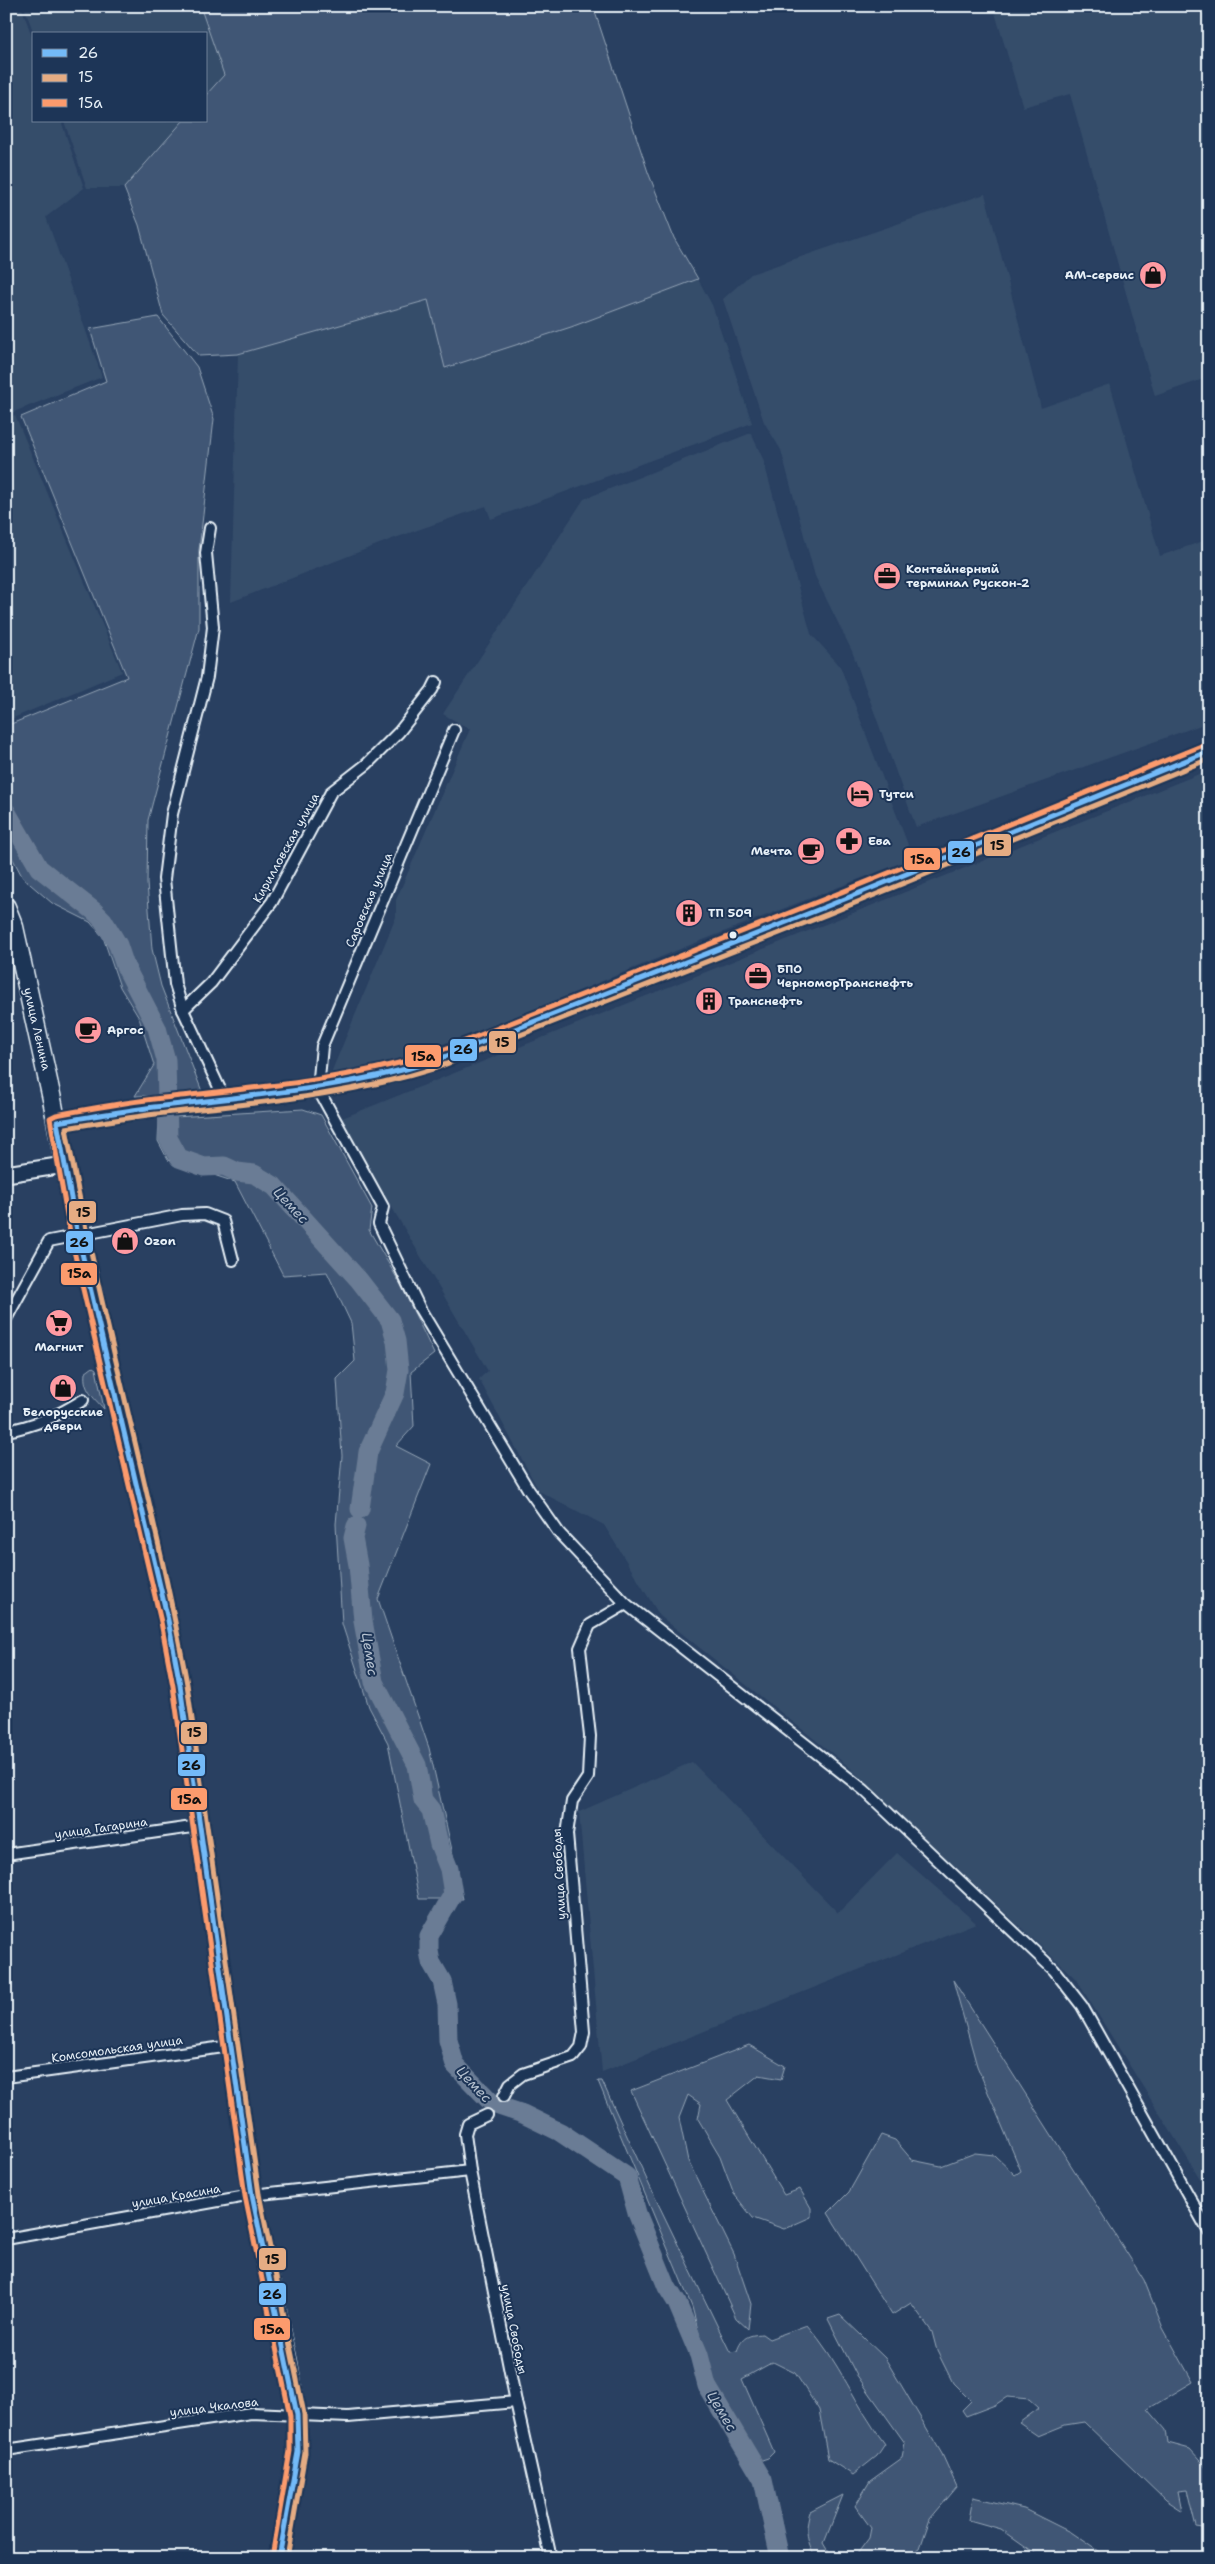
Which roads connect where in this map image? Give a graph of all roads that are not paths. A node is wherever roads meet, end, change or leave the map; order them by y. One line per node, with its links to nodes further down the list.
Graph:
1 (210, 528): 6 (street)
2 (436, 682): 6 (street, Кирилловская улица)
3 (454, 730): 7 (street, Саровская улица)
4 (1209, 751): 7 (main road)
5 (6, 908): 9 (highway, улица Ленина)
6 (182, 1010): 8 (street)
7 (318, 1086): 8 (main road); 17 (street)
8 (225, 1100): 9 (main road)
9 (57, 1122): 10 (highway, улица Ленина)
10 (64, 1165): 11 (main road); 12 (highway)
11 (6, 1174)
12 (78, 1236): 13 (street); 14 (street); 18 (highway)
13 (233, 1260)
14 (6, 1319)
15 (83, 1400): 16 (street)
16 (6, 1431)
17 (626, 1604): 22 (street, улица Свободы); 26 (street)
18 (199, 1826): 19 (street, улица Гагарина); 20 (highway)
19 (6, 1854)
20 (231, 2046): 21 (street, Комсомольская улица); 25 (highway)
21 (6, 2077)
22 (504, 2096)
23 (487, 2116): 24 (street, улица Свободы)
24 (470, 2171): 25 (street, улица Красина); 28 (street, улица Свободы)
25 (252, 2195): 27 (street, улица Красина); 29 (highway)
26 (1209, 2232)
27 (6, 2239)
28 (516, 2402): 29 (street, улица Чкалова); 32 (street, улица Свободы)
29 (297, 2415): 30 (street, улица Чкалова); 31 (highway)
30 (6, 2450)
31 (279, 2558)
32 (551, 2558)

